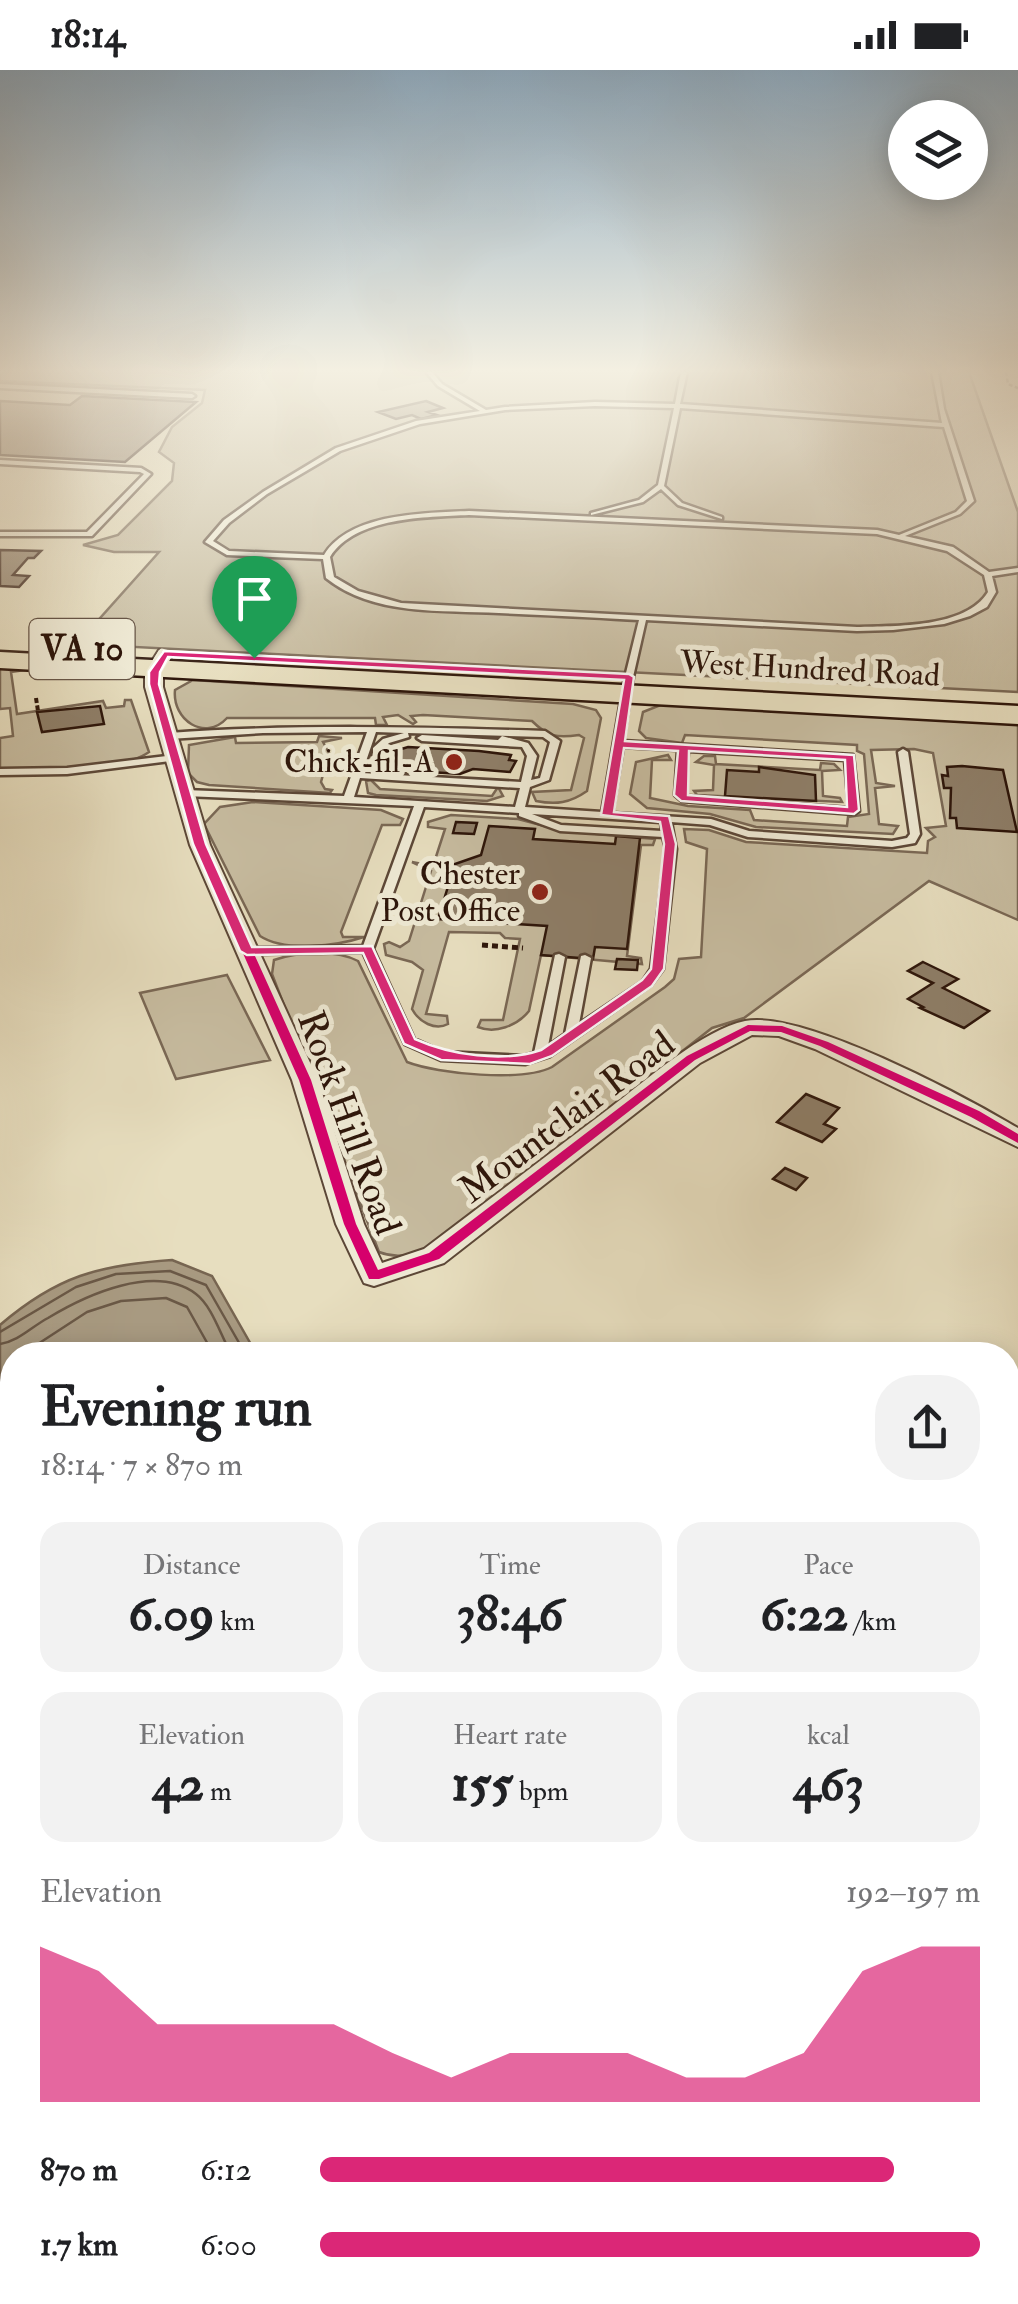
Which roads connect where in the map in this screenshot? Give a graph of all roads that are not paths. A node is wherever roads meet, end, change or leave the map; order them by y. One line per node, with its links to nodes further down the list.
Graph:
1 (146, 476): 8 (lane)
2 (289, 476): 10 (lane)
3 (663, 476): 5 (lane)
4 (963, 476): 9 (lane)
5 (661, 486): 6 (lane); 7 (lane)
6 (563, 518): 7 (lane); 10 (lane)
7 (760, 526): 9 (lane)
8 (0, 534)
9 (902, 536): 12 (lane)
10 (326, 557): 13 (lane)
11 (1018, 570): 12 (lane)
12 (988, 574): 13 (lane)
13 (643, 618): 17 (lane)
14 (0, 645): 16 (main road, West Hundred Road / VA 10)
15 (0, 660): 16 (main road, West Hundred Road / VA 10)
16 (160, 661): 17 (main road, West Hundred Road / VA 10); 22 (street, Rock Hill Road)
17 (628, 686): 18 (main road, West Hundred Road / VA 10); 19 (main road, West Hundred Road / VA 10); 21 (lane)
18 (1018, 698)
19 (1018, 715)
20 (373, 729): 22 (lane); 26 (lane); 27 (lane)
21 (619, 744): 23 (lane); 32 (lane)
22 (172, 747): 25 (lane); 28 (street, Rock Hill Road)
23 (683, 748): 23 (lane)
24 (904, 752): 33 (lane)
25 (0, 772)
26 (355, 775): 27 (lane); 29 (lane)
27 (524, 785): 27 (lane); 31 (lane)
28 (184, 793): 29 (lane); 36 (street, Rock Hill Road)
29 (348, 799): 30 (lane)
30 (420, 804): 31 (lane); 35 (lane)
31 (514, 809): 32 (lane); 34 (lane)
32 (607, 815): 33 (lane)
33 (665, 819): 34 (lane)
34 (668, 834): 39 (lane)
35 (368, 949): 36 (lane); 40 (lane)
36 (247, 951): 42 (street, Rock Hill Road)
37 (560, 956): 40 (lane)
38 (585, 958): 39 (lane)
39 (570, 1036): 40 (lane)
40 (540, 1055)
41 (1018, 1139): 42 (street, Mountclair Road)
42 (374, 1276)

